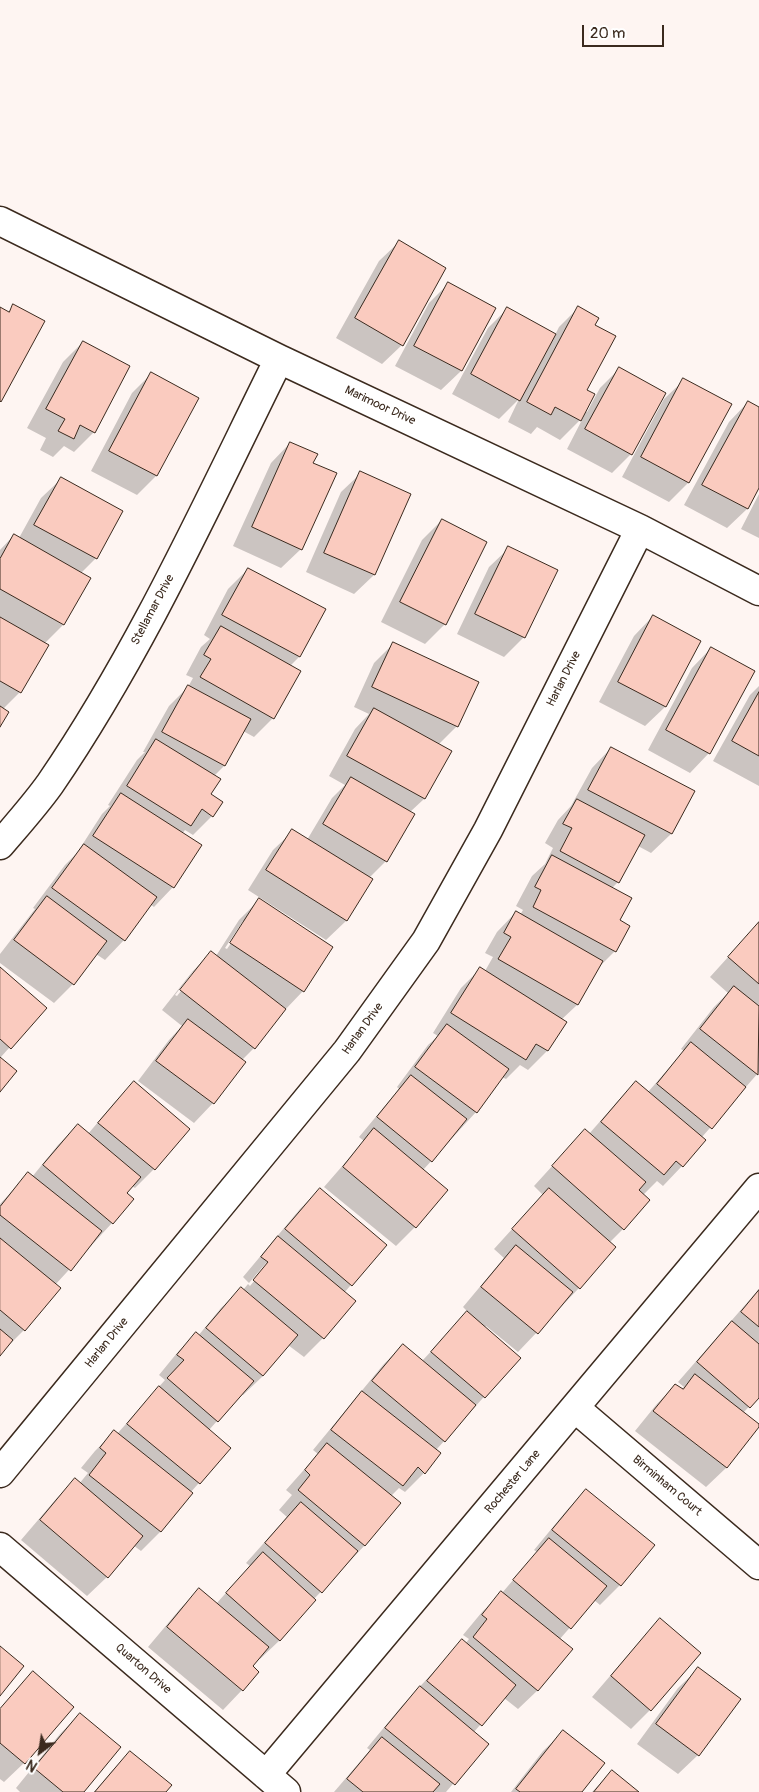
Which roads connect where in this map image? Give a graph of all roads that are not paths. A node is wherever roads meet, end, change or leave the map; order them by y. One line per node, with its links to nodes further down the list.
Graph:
1 (0, 221): 2 (street, Marimoor Drive)
2 (279, 358): 3 (street, Marimoor Drive); 5 (street, Stellamar Drive)
3 (640, 529): 4 (street, Marimoor Drive); 8 (street, Harlan Drive)
4 (759, 591)
5 (0, 845)
6 (759, 1188): 7 (street, Rochester Lane)
7 (575, 1408): 10 (street, Birminham Court); 11 (street, Rochester Lane)
8 (0, 1473)
9 (0, 1547): 11 (street, Quarton Drive)
10 (759, 1565)
11 (276, 1784)

